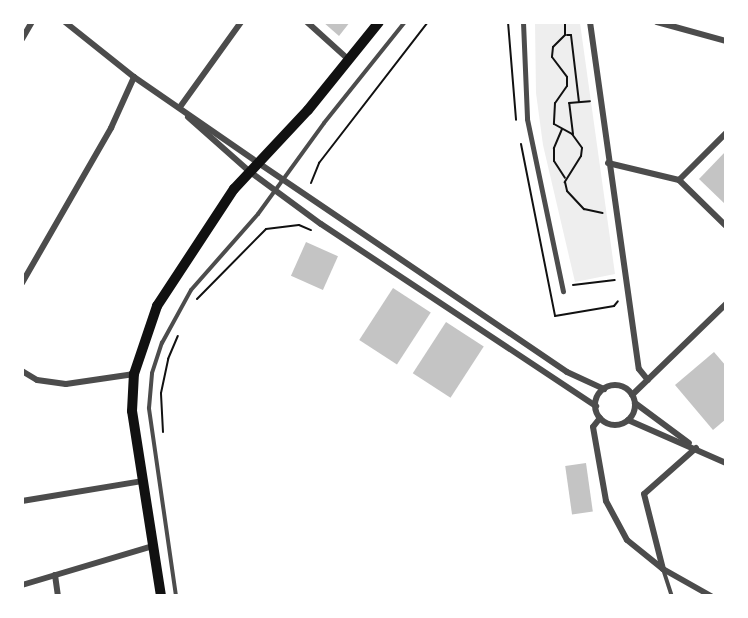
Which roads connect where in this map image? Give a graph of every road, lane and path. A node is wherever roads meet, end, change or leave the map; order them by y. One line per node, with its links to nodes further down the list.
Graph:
1 (32, 22): 16 (street)
2 (65, 22): 14 (street)
3 (81, 22): 14 (street)
4 (241, 22): 25 (street)
5 (307, 22): 18 (street)
6 (379, 22): 18 (main road)
7 (405, 22): 33 (lane)
8 (428, 22): 35 (path)
9 (523, 22): 44 (street)
10 (565, 22): 15 (path)
11 (590, 22): 30 (street)
12 (657, 22): 13 (street)
13 (677, 25): 17 (street)
14 (75, 29): 19 (street)
15 (566, 35): 20 (path); 21 (path)
16 (22, 39)
17 (726, 41)
18 (348, 59): 29 (main road)
19 (134, 77): 22 (street); 41 (street)
20 (576, 80): 21 (path); 24 (path)
21 (567, 82): 26 (path)
22 (167, 99): 25 (street); 31 (street)
23 (590, 101): 24 (path)
24 (579, 102): 28 (path)
25 (180, 107): 29 (street)
26 (562, 129): 28 (path); 32 (path)
27 (726, 133): 34 (street)
28 (573, 135): 32 (path)
29 (256, 162): 31 (main road); 33 (street)
30 (608, 162): 34 (street); 51 (street)
31 (249, 171): 36 (street); 50 (main road)
32 (566, 179): 37 (path)
33 (284, 180): 36 (lane); 52 (street)
34 (679, 180): 38 (street)
35 (311, 183)
36 (276, 191): 55 (street); 69 (lane)
37 (603, 213)
38 (726, 226)
39 (314, 231): 47 (path)
40 (571, 276): 43 (path)
41 (22, 283)
42 (549, 287): 45 (path)
43 (617, 288)
44 (563, 291)
45 (618, 296)
46 (726, 304): 51 (street)
47 (193, 307)
48 (179, 333): 58 (path)
49 (22, 371): 50 (street)
50 (134, 374): 61 (main road)
51 (648, 380): 53 (street)
52 (604, 389): 53 (street); 55 (street)
53 (632, 395): 54 (street)
54 (635, 403): 57 (street); 59 (street)
55 (596, 406): 56 (street)
56 (600, 418): 57 (street); 64 (street)
57 (628, 420): 59 (street)
58 (163, 434)
59 (696, 448): 60 (street); 64 (street)
60 (726, 463)
61 (143, 481): 62 (street); 63 (main road)
62 (22, 501)
63 (153, 546): 65 (street); 68 (main road)
64 (663, 569): 70 (lane); 71 (street)
65 (55, 575): 66 (street); 67 (street)
66 (22, 585)
67 (58, 596)
68 (161, 596)
69 (176, 596)
70 (672, 596)
71 (711, 596)

